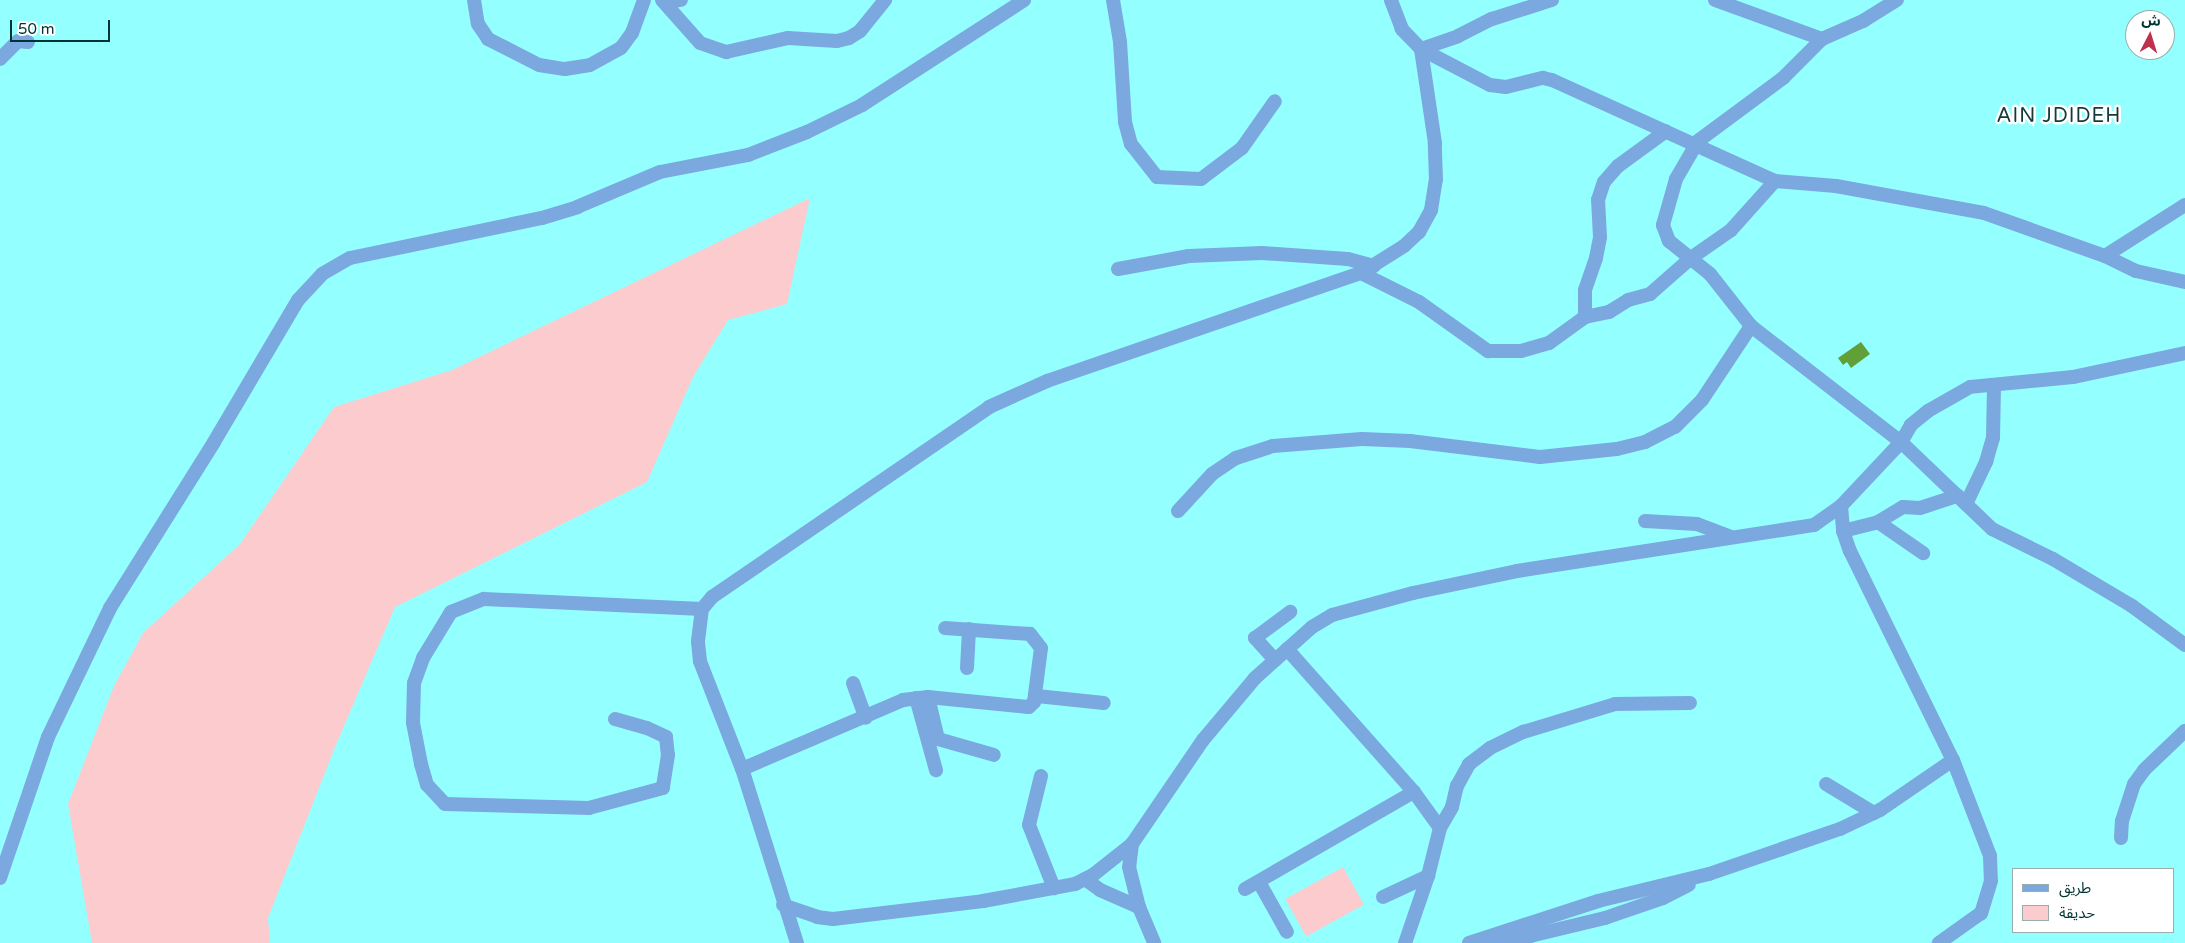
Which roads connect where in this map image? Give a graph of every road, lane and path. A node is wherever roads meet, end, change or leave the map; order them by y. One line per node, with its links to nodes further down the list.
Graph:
1 (474, 0): 2 (street)
2 (644, 0)
3 (680, 0): 11 (street)
4 (885, 0): 11 (street)
5 (1024, 0): 67 (street)
6 (1113, 0): 16 (street)
7 (1390, 0): 14 (street)
8 (1552, 0): 14 (street)
9 (1716, 0): 12 (street)
10 (1897, 0): 12 (street)
11 (664, 1)
12 (1822, 39): 18 (street)
13 (28, 42): 15 (street)
14 (1421, 49): 17 (street); 24 (street)
15 (0, 59)
16 (1275, 101)
17 (1666, 131): 18 (street); 26 (street)
18 (1696, 146): 19 (street); 22 (street)
19 (1775, 181): 21 (street); 22 (street)
20 (2185, 205): 21 (street)
21 (2105, 256): 25 (street)
22 (1691, 258): 26 (street); 27 (street)
23 (1118, 269): 24 (street)
24 (1367, 270): 26 (street); 39 (street)
25 (2185, 282)
26 (1585, 317)
27 (1751, 326): 30 (street); 33 (street)
28 (2185, 353): 29 (street)
29 (1994, 386): 30 (street); 31 (street)
30 (1901, 442): 31 (street); 32 (street)
31 (1962, 500): 35 (street); 43 (street)
32 (1841, 506): 36 (street); 37 (street)
33 (1178, 511)
34 (1645, 521): 37 (street)
35 (1878, 522): 36 (street); 38 (street)
36 (1843, 531): 56 (street)
37 (1731, 537): 44 (street)
38 (1923, 553)
39 (702, 609): 53 (street); 57 (street)
40 (1290, 612): 45 (street)
41 (945, 628): 42 (street)
42 (970, 628): 46 (street); 48 (street)
43 (2185, 645)
44 (1287, 649): 45 (street); 61 (street)
45 (1275, 660): 65 (street)
46 (967, 668)
47 (853, 683): 52 (street)
48 (1037, 696): 49 (street); 50 (street)
49 (922, 698): 52 (street); 55 (street); 58 (street)
50 (1104, 703)
51 (1690, 703): 63 (street)
52 (866, 718): 57 (street)
53 (615, 719)
54 (2185, 731): 64 (street)
55 (994, 755)
56 (1953, 760): 62 (street); 80 (street)
57 (742, 769): 73 (street)
58 (936, 770)
59 (1041, 776): 70 (street)
60 (1826, 784): 62 (street)
61 (1414, 792): 63 (street); 69 (street)
62 (1874, 813): 76 (street)
63 (1440, 828): 66 (street)
64 (2122, 838)
65 (1132, 844): 68 (street); 74 (street)
66 (1428, 876): 72 (street); 79 (street)
67 (0, 878)
68 (1085, 879): 70 (street); 74 (street)
69 (1259, 882): 71 (street); 75 (street)
70 (1054, 888): 73 (street)
71 (1245, 889)
72 (1383, 897)
73 (784, 904): 77 (street)
74 (1139, 907): 78 (street)
75 (1288, 932)
76 (1474, 941)
77 (797, 943)
78 (1154, 943)
79 (1405, 943)
80 (1939, 943)

